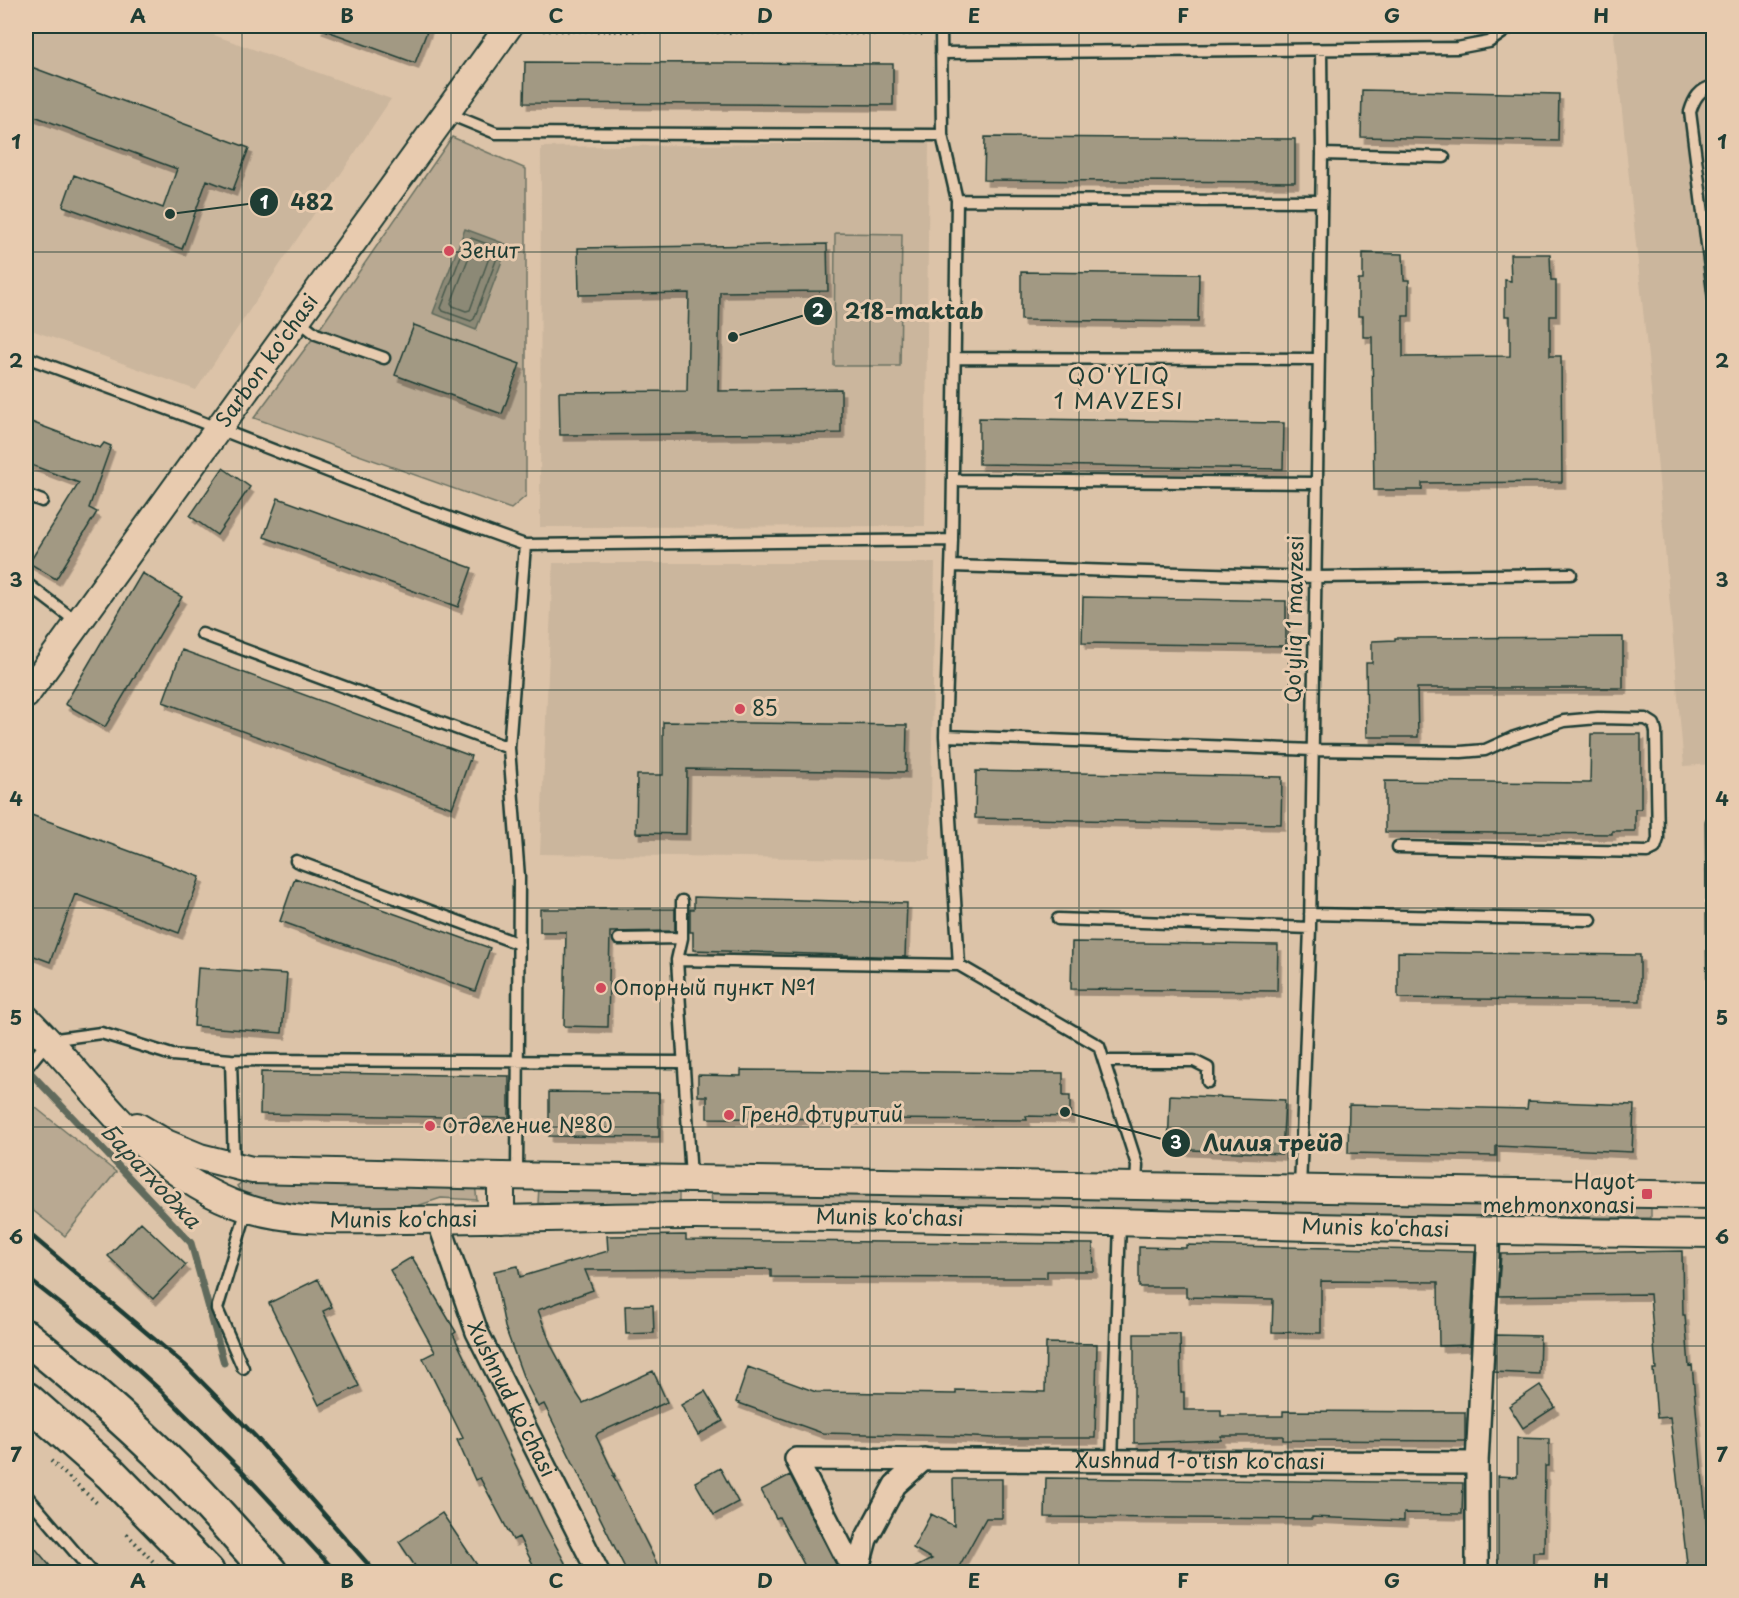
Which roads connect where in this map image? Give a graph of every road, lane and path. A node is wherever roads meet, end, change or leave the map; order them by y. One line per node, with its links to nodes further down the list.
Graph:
1 (1512, 26): 4 (lane)
2 (507, 28): 3 (path); 7 (street, Sarbon ko'chasi)
3 (941, 30): 5 (lane)
4 (1321, 50): 5 (lane); 9 (lane, Qo'yliq 1 mavzesi)
5 (941, 53): 8 (lane)
6 (1713, 86): 13 (lane)
7 (446, 112): 8 (lane); 14 (street, Sarbon ko'chasi)
8 (942, 135): 11 (lane)
9 (1322, 154): 10 (lane); 12 (lane, Qo'yliq 1 mavzesi)
10 (1444, 157)
11 (957, 200): 12 (lane); 17 (lane)
12 (1321, 201): 18 (lane, Qo'yliq 1 mavzesi)
13 (1713, 299)
14 (298, 319): 16 (lane); 19 (street, Sarbon ko'chasi)
15 (26, 357): 19 (lane)
16 (384, 358)
17 (956, 358): 18 (lane); 20 (lane)
18 (1318, 359): 21 (lane, Qo'yliq 1 mavzesi)
19 (218, 429): 25 (lane); 30 (street, Sarbon ko'chasi)
20 (954, 480): 21 (lane); 24 (lane)
21 (1317, 483): 28 (lane, Qo'yliq 1 mavzesi)
22 (26, 495): 23 (lane)
23 (42, 501)
24 (952, 540): 25 (lane); 26 (lane)
25 (525, 545): 34 (lane)
26 (951, 566): 28 (lane); 33 (lane)
27 (1571, 574): 28 (lane)
28 (1316, 577): 35 (lane, Qo'yliq 1 mavzesi)
29 (26, 583): 30 (lane)
30 (77, 622): 32 (street, Sarbon ko'chasi)
31 (202, 634): 34 (lane)
32 (26, 695)
33 (945, 736): 35 (lane); 48 (lane)
34 (509, 748): 46 (lane)
35 (1313, 750): 37 (lane); 40 (lane, Qo'yliq 1 mavzesi)
36 (1713, 818): 50 (lane)
37 (1398, 847)
38 (296, 861): 46 (lane)
39 (682, 901): 44 (lane)
40 (1310, 914): 42 (lane); 43 (lane, Qo'yliq 1 mavzesi)
41 (1058, 919): 43 (lane)
42 (1591, 920)
43 (1310, 928): 63 (lane, Qo'yliq 1 mavzesi)
44 (682, 938): 45 (lane); 47 (lane)
45 (619, 939)
46 (519, 944): 54 (lane)
47 (677, 960): 48 (lane); 55 (lane)
48 (959, 964): 53 (lane)
49 (26, 1018): 51 (street, Munis ko'chasi)
50 (1713, 1034)
51 (49, 1041): 52 (lane); 56 (lane); 58 (street, Munis ko'chasi)
52 (231, 1060): 54 (lane); 59 (lane)
53 (1104, 1061): 57 (lane); 62 (lane)
54 (519, 1062): 55 (lane); 60 (lane)
55 (684, 1062): 61 (lane)
56 (26, 1068)
57 (1208, 1082)
58 (104, 1104): 59 (street, Munis ko'chasi); 65 (street, Munis ko'chasi)
59 (234, 1166): 60 (street, Munis ko'chasi)
60 (509, 1176): 61 (street, Munis ko'chasi); 67 (street)
61 (691, 1177): 62 (street, Munis ko'chasi); 66 (street)
62 (1136, 1185): 63 (street, Munis ko'chasi)
63 (1300, 1189): 64 (street, Munis ko'chasi)
64 (1713, 1195)
65 (248, 1209): 68 (street, Munis ko'chasi); 73 (lane)
66 (693, 1216): 67 (street, Munis ko'chasi); 69 (street, Munis ko'chasi)
67 (501, 1219): 68 (street, Munis ko'chasi)
68 (438, 1220): 88 (street, Xushnud ko'chasi)
69 (1120, 1223): 70 (street, Munis ko'chasi); 79 (lane)
70 (1489, 1232): 71 (street, Munis ko'chasi); 80 (street)
71 (1713, 1234)
72 (26, 1337): 87 (highway)
73 (243, 1368)
74 (26, 1399): 86 (highway)
75 (26, 1439): 76 (path)
76 (39, 1451)
77 (47, 1458): 82 (path)
78 (924, 1459): 79 (street, Xushnud 1-o'tish ko'chasi); 89 (street, Xushnud 1-o'tish ko'chasi); 89 (street, Xushnud 1-o'tish ko'chasi)
79 (1113, 1462): 80 (street, Xushnud 1-o'tish ko'chasi)
80 (1478, 1463): 90 (street)
81 (26, 1496): 84 (lane)
82 (106, 1511)
83 (122, 1529): 85 (path)
84 (92, 1572)
85 (163, 1572)
86 (207, 1572)
87 (270, 1572)
88 (598, 1572)
89 (856, 1572)
90 (1477, 1572)

